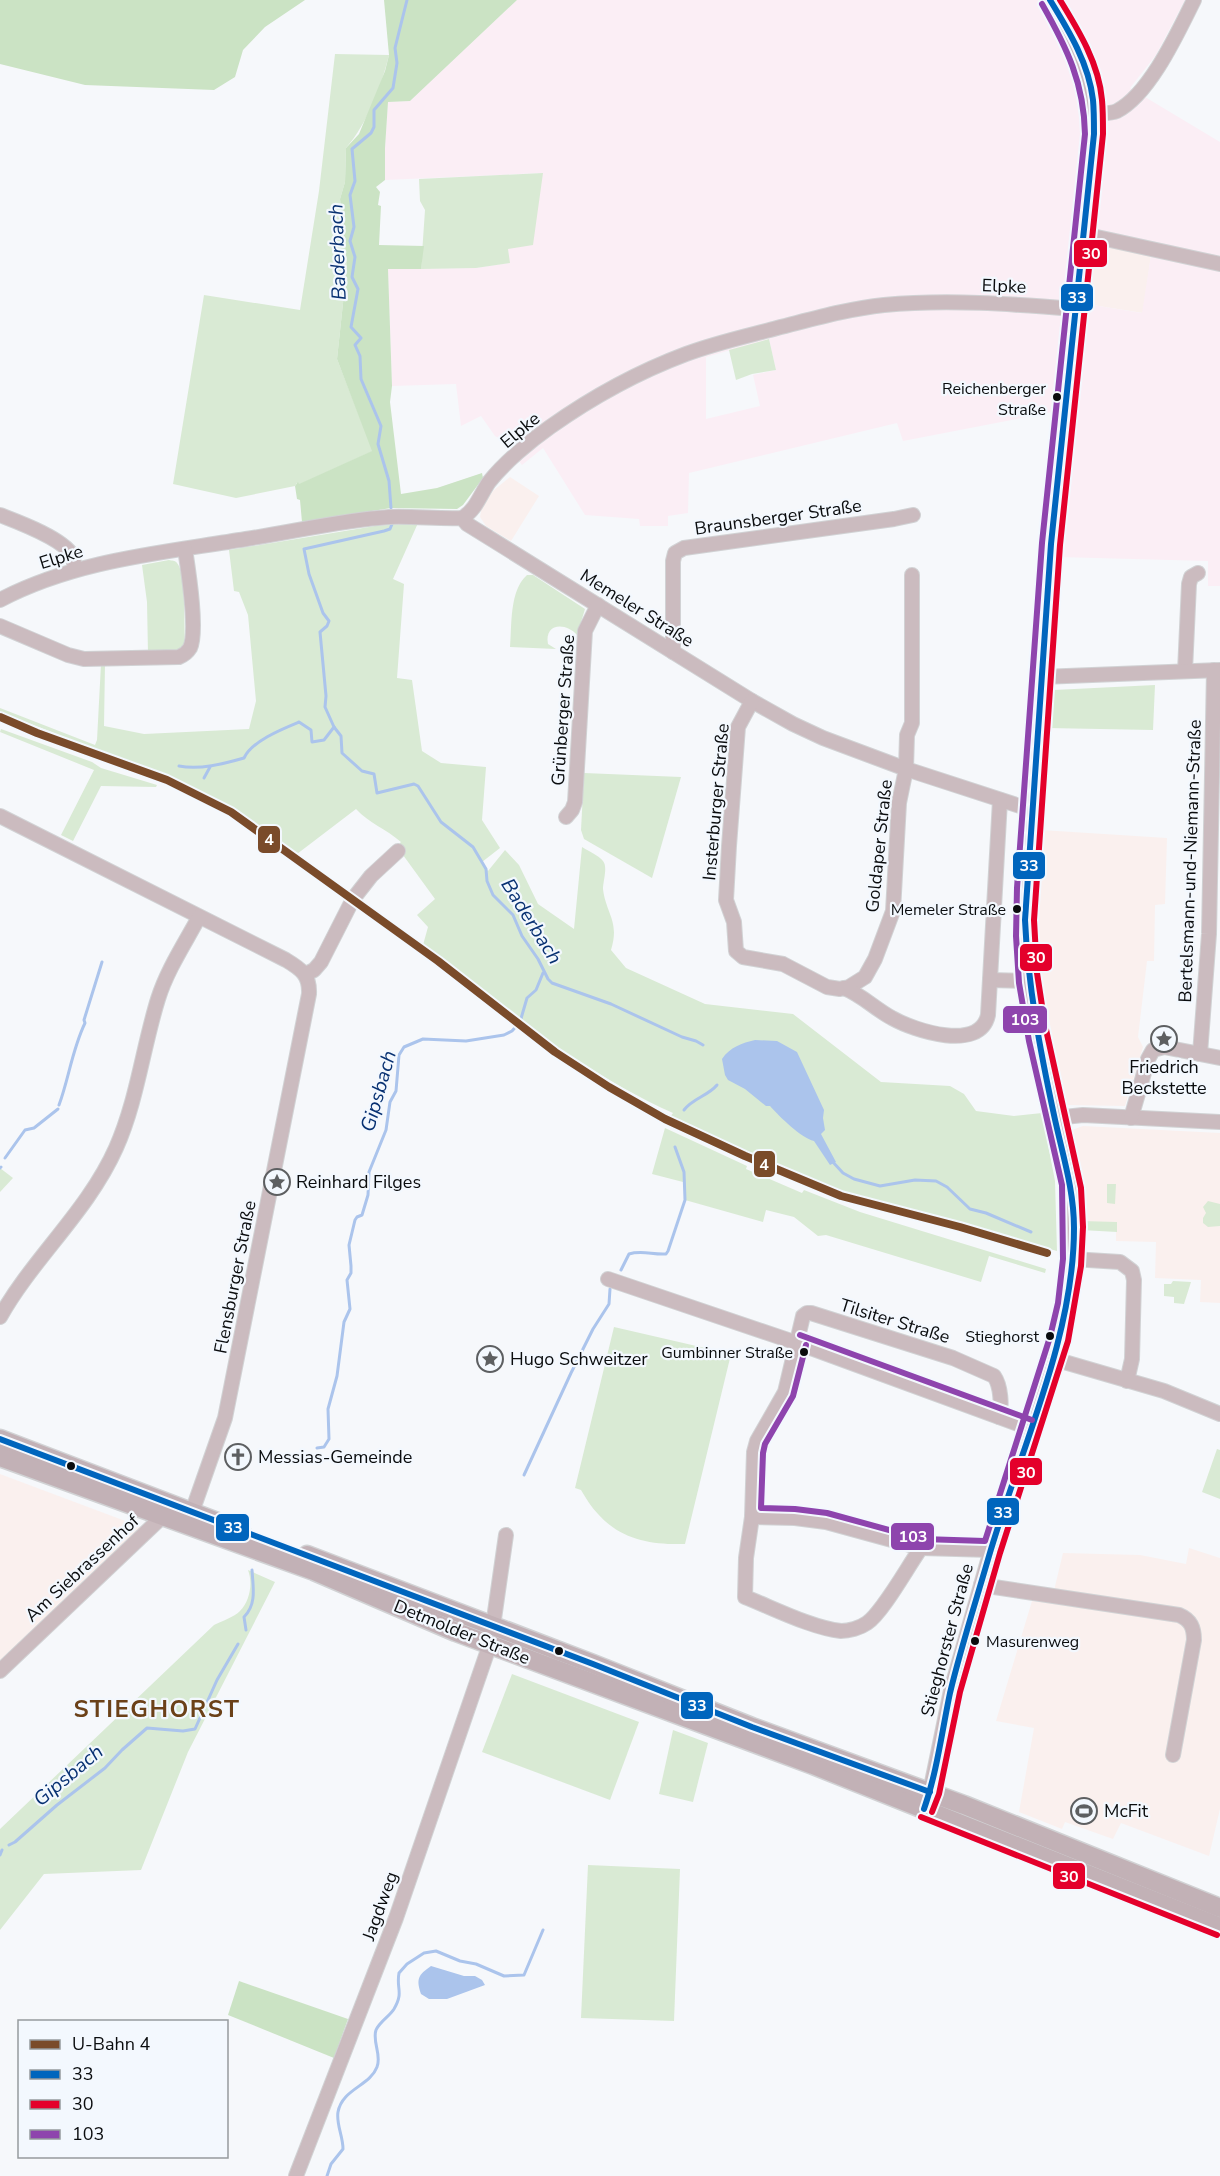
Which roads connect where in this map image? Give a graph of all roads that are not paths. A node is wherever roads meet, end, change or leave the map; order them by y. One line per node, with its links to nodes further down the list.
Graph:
1 (1050, 0): 3 (street, Stieghorster Straße)
2 (1194, 0): 3 (street)
3 (1094, 114): 4 (street, Stieghorster Straße)
4 (1083, 234): 5 (street); 6 (street, Stieghorster Straße)
5 (1220, 264)
6 (1075, 309): 9 (street, Elpke); 20 (street, Stieghorster Straße)
7 (0, 515): 11 (street)
8 (913, 515): 17 (street, Braunsberger Straße)
9 (462, 518): 10 (street, Elpke); 15 (street, Memeler Straße)
10 (185, 549): 11 (street, Elpke); 16 (street)
11 (75, 569): 14 (street, Elpke)
12 (1198, 573): 19 (street)
13 (912, 575): 22 (street, Goldaper Straße)
14 (0, 600)
15 (598, 604): 17 (street, Memeler Straße); 27 (street, Grünberger Straße)
16 (0, 626)
17 (673, 652): 21 (street, Memeler Straße)
18 (1217, 670): 19 (street); 26 (street, Bertelsmann-und-Niemann-Straße)
19 (1185, 671): 20 (street)
20 (1041, 677): 24 (street, Stieghorster Straße)
21 (752, 701): 22 (street, Memeler Straße); 34 (street, Insterburger Straße)
22 (906, 769): 23 (street, Memeler Straße); 31 (street, Goldaper Straße)
23 (1000, 800): 24 (street, Memeler Straße); 32 (street)
24 (1032, 810): 33 (street, Stieghorster Straße)
25 (0, 816): 29 (street)
26 (1216, 816): 36 (street, Bertelsmann-und-Niemann-Straße)
27 (566, 818)
28 (398, 851): 30 (street)
29 (198, 917): 30 (street); 43 (street)
30 (306, 974): 52 (street, Flensburger Straße)
31 (865, 977): 34 (street); 35 (street)
32 (990, 980): 33 (street); 35 (street)
33 (1028, 981): 38 (street, Stieghorster Straße)
34 (844, 988): 35 (street)
35 (870, 1003)
36 (1200, 1054): 37 (street); 39 (street)
37 (1220, 1058)
38 (1055, 1118): 39 (street); 41 (street, Stieghorster Straße)
39 (1131, 1118): 40 (street)
40 (1220, 1122)
41 (1072, 1259): 45 (street, Stieghorster Straße); 46 (street)
42 (608, 1279): 44 (street)
43 (0, 1317)
44 (797, 1343): 48 (street); 48 (street, Tilsiter Straße); 54 (street)
45 (1054, 1359): 46 (street); 49 (street, Stieghorster Straße)
46 (1127, 1381): 47 (street)
47 (1220, 1414)
48 (999, 1418): 49 (street)
49 (1029, 1428): 57 (street, Stieghorster Straße)
50 (0, 1439): 52 (main road, Detmolder Straße)
51 (0, 1457): 53 (main road, Detmolder Straße)
52 (192, 1512): 59 (main road, Detmolder Straße)
53 (163, 1516): 60 (main road, Detmolder Straße); 61 (street, Am Siebrassenhof)
54 (752, 1517): 56 (street); 56 (street)
55 (506, 1535): 59 (street)
56 (921, 1548): 57 (street)
57 (991, 1550): 58 (street, Stieghorster Straße)
58 (981, 1585): 62 (street); 63 (street, Stieghorster Straße)
59 (493, 1626): 60 (main road); 63 (main road, Detmolder Straße)
60 (490, 1644): 63 (main road, Detmolder Straße); 67 (street, Jagdweg)
61 (0, 1671)
62 (1173, 1755)
63 (927, 1800): 64 (main road, Detmolder Straße)
64 (1046, 1848): 65 (main road, Detmolder Straße); 66 (main road, Detmolder Straße)
65 (1220, 1908)
66 (1220, 1927)
67 (296, 2176)

